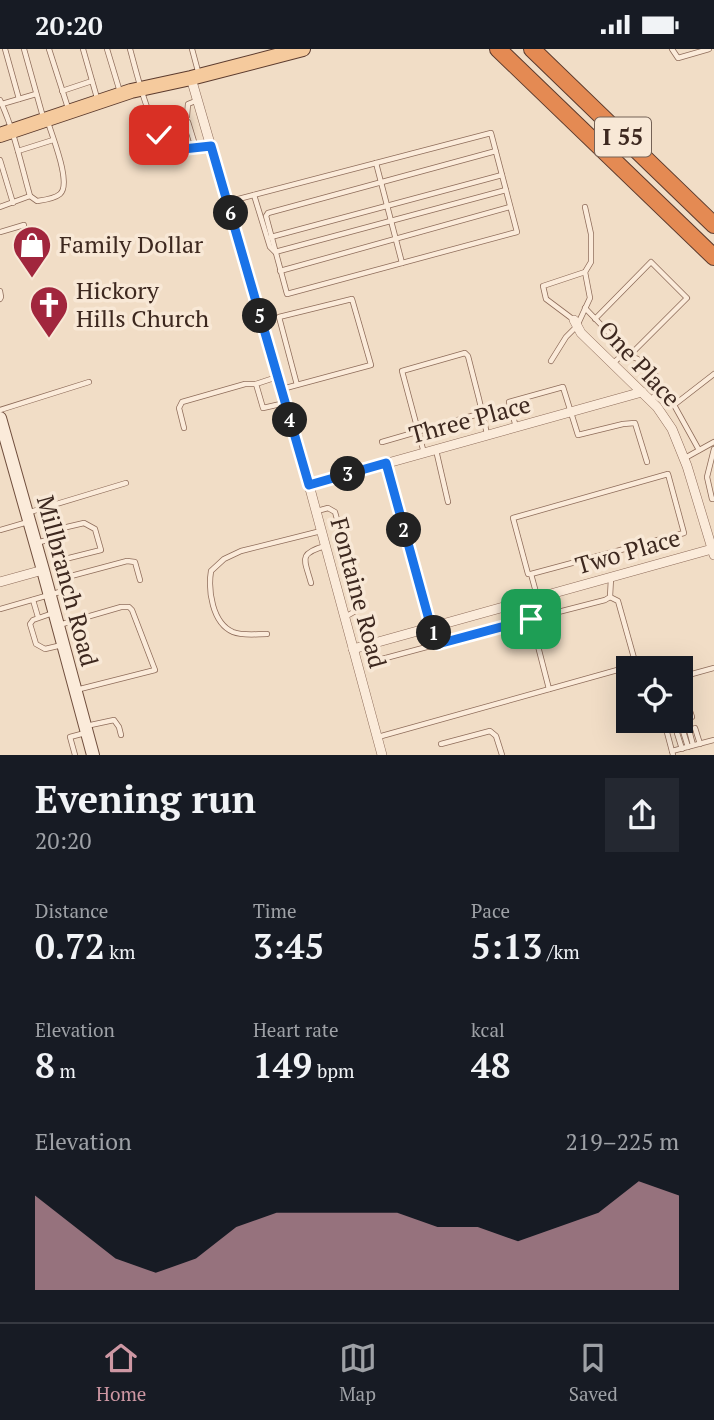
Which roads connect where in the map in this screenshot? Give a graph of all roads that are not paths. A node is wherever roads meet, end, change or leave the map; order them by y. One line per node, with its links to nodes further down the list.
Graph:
1 (5, 49): 19 (lane)
2 (24, 49): 17 (lane)
3 (49, 49): 16 (lane)
4 (83, 49): 14 (lane)
5 (107, 49): 18 (lane)
6 (130, 49): 15 (lane)
7 (192, 49): 13 (lane)
8 (303, 49): 13 (main road)
9 (498, 49): 53 (highway, I 55)
10 (532, 49): 48 (highway, I 55)
11 (672, 49): 12 (lane)
12 (709, 49)
13 (195, 77): 15 (main road); 20 (street, Fontaine Road)
14 (92, 81): 16 (lane); 22 (lane)
15 (142, 89): 18 (main road); 30 (lane)
16 (62, 91): 23 (lane)
17 (36, 94): 19 (lane); 25 (lane)
18 (120, 95): 22 (main road)
19 (19, 99): 21 (lane)
20 (198, 100): 24 (lane); 29 (street, Fontaine Road)
21 (1, 102): 27 (lane)
22 (98, 102): 23 (main road)
23 (69, 113): 25 (main road)
24 (187, 115)
25 (46, 121): 27 (main road); 28 (lane)
26 (188, 122): 30 (lane)
27 (6, 133): 31 (lane)
28 (53, 140): 31 (lane); 39 (lane)
29 (211, 146): 30 (lane); 40 (street, Fontaine Road)
30 (196, 148)
31 (18, 151): 39 (lane)
32 (496, 151): 34 (lane); 35 (lane); 36 (lane)
33 (0, 160): 41 (lane)
34 (376, 163): 36 (lane); 38 (lane)
35 (502, 175): 37 (lane); 42 (lane)
36 (381, 183): 42 (lane); 50 (lane)
37 (506, 190): 44 (lane); 46 (lane)
38 (254, 195): 40 (lane); 52 (lane)
39 (30, 196): 41 (lane)
40 (227, 202): 66 (street, Fontaine Road)
41 (13, 203): 43 (lane)
42 (387, 206): 46 (lane); 50 (lane)
43 (0, 207)
44 (510, 207): 51 (lane); 54 (lane)
45 (585, 207): 56 (lane)
46 (391, 221): 51 (lane); 52 (lane)
47 (24, 225): 49 (lane)
48 (714, 225)
49 (0, 232)
50 (271, 237): 52 (lane)
51 (396, 238): 54 (lane); 55 (lane)
52 (275, 252): 55 (lane)
53 (714, 257)
54 (402, 263): 55 (lane)
55 (281, 271)
56 (585, 272): 59 (lane); 61 (lane)
57 (0, 292): 58 (lane)
58 (0, 299)
59 (585, 308): 60 (lane); 61 (lane)
60 (595, 319): 62 (lane); 62 (lane)
61 (575, 323): 63 (lane); 64 (street, One Place)
62 (630, 355): 64 (lane); 72 (lane)
63 (551, 361)
64 (613, 364): 71 (street, One Place)
65 (714, 374): 86 (lane)
66 (278, 377): 68 (lane); 70 (street, Fontaine Road)
67 (89, 382): 74 (lane)
68 (257, 384): 73 (lane); 79 (lane)
69 (297, 385): 69 (lane); 70 (lane)
70 (282, 389): 73 (street, Fontaine Road)
71 (642, 392): 72 (street, One Place); 75 (street, Three Place)
72 (651, 402): 88 (street, One Place)
73 (285, 403): 92 (street, Fontaine Road)
74 (0, 410)
75 (571, 412): 78 (street, Three Place); 78 (lane); 89 (lane)
76 (482, 413): 80 (lane); 80 (lane); 81 (lane)
77 (0, 418): 96 (main road, Millbranch Road)
78 (516, 427): 81 (street, Three Place)
79 (184, 428)
80 (419, 432): 82 (lane); 87 (lane)
81 (487, 435): 84 (street, Three Place)
82 (382, 442)
83 (714, 442): 86 (lane)
84 (436, 449): 87 (street, Three Place); 94 (lane)
85 (714, 449): 93 (lane)
86 (699, 450): 88 (lane)
87 (424, 453): 90 (street, Three Place)
88 (684, 458): 102 (street, One Place)
89 (647, 461)
90 (386, 463): 92 (street, Three Place); 121 (lane)
91 (126, 483): 96 (lane)
92 (309, 485): 95 (street, Fontaine Road)
93 (714, 499)
94 (448, 502)
95 (316, 511): 98 (street, Fontaine Road); 117 (lane)
96 (28, 517): 97 (lane); 100 (main road, Millbranch Road)
97 (0, 530)
98 (321, 530): 101 (street, Fontaine Road); 122 (lane)
99 (55, 538): 99 (lane); 100 (lane)
100 (36, 543): 103 (main road, Millbranch Road)
101 (326, 546): 108 (lane); 117 (street, Fontaine Road)
102 (713, 552): 105 (street, Two Place)
103 (43, 570): 107 (street); 109 (main road, Millbranch Road)
104 (531, 574): 104 (lane); 110 (lane)
105 (611, 577): 110 (street, Two Place); 111 (lane)
106 (140, 580): 109 (lane)
107 (0, 582)
108 (311, 583)
109 (50, 595): 112 (lane); 115 (main road, Millbranch Road)
110 (537, 597): 113 (street, Two Place)
111 (610, 597): 118 (lane); 130 (lane)
112 (33, 600): 114 (lane); 116 (lane)
113 (527, 600): 118 (lane); 121 (street, Two Place)
114 (0, 609)
115 (54, 612): 116 (lane); 120 (main road, Millbranch Road)
116 (38, 617): 124 (lane)
117 (345, 617): 125 (street, Fontaine Road)
118 (531, 619): 123 (lane); 130 (lane)
119 (78, 620): 120 (lane); 126 (lane); 131 (lane)
120 (58, 625): 124 (main road, Millbranch Road)
121 (431, 627): 123 (lane); 125 (street, Two Place)
122 (267, 634)
123 (438, 644): 127 (lane)
124 (63, 645): 131 (main road, Millbranch Road)
125 (353, 649): 135 (street, Fontaine Road)
126 (88, 652)
127 (382, 659)
128 (714, 668): 129 (lane)
129 (693, 674)
130 (549, 689): 135 (lane)
131 (75, 691): 132 (main road, Millbranch Road)
132 (86, 730): 134 (lane); 140 (lane); 141 (main road, Millbranch Road)
133 (667, 733): 139 (lane)
134 (121, 735)
135 (377, 737): 142 (street, Fontaine Road)
136 (714, 740): 138 (lane)
137 (441, 744): 143 (lane)
138 (691, 746): 138 (lane); 139 (lane)
139 (673, 753)
140 (75, 755)
141 (93, 755)
142 (382, 755)
143 (502, 755)

